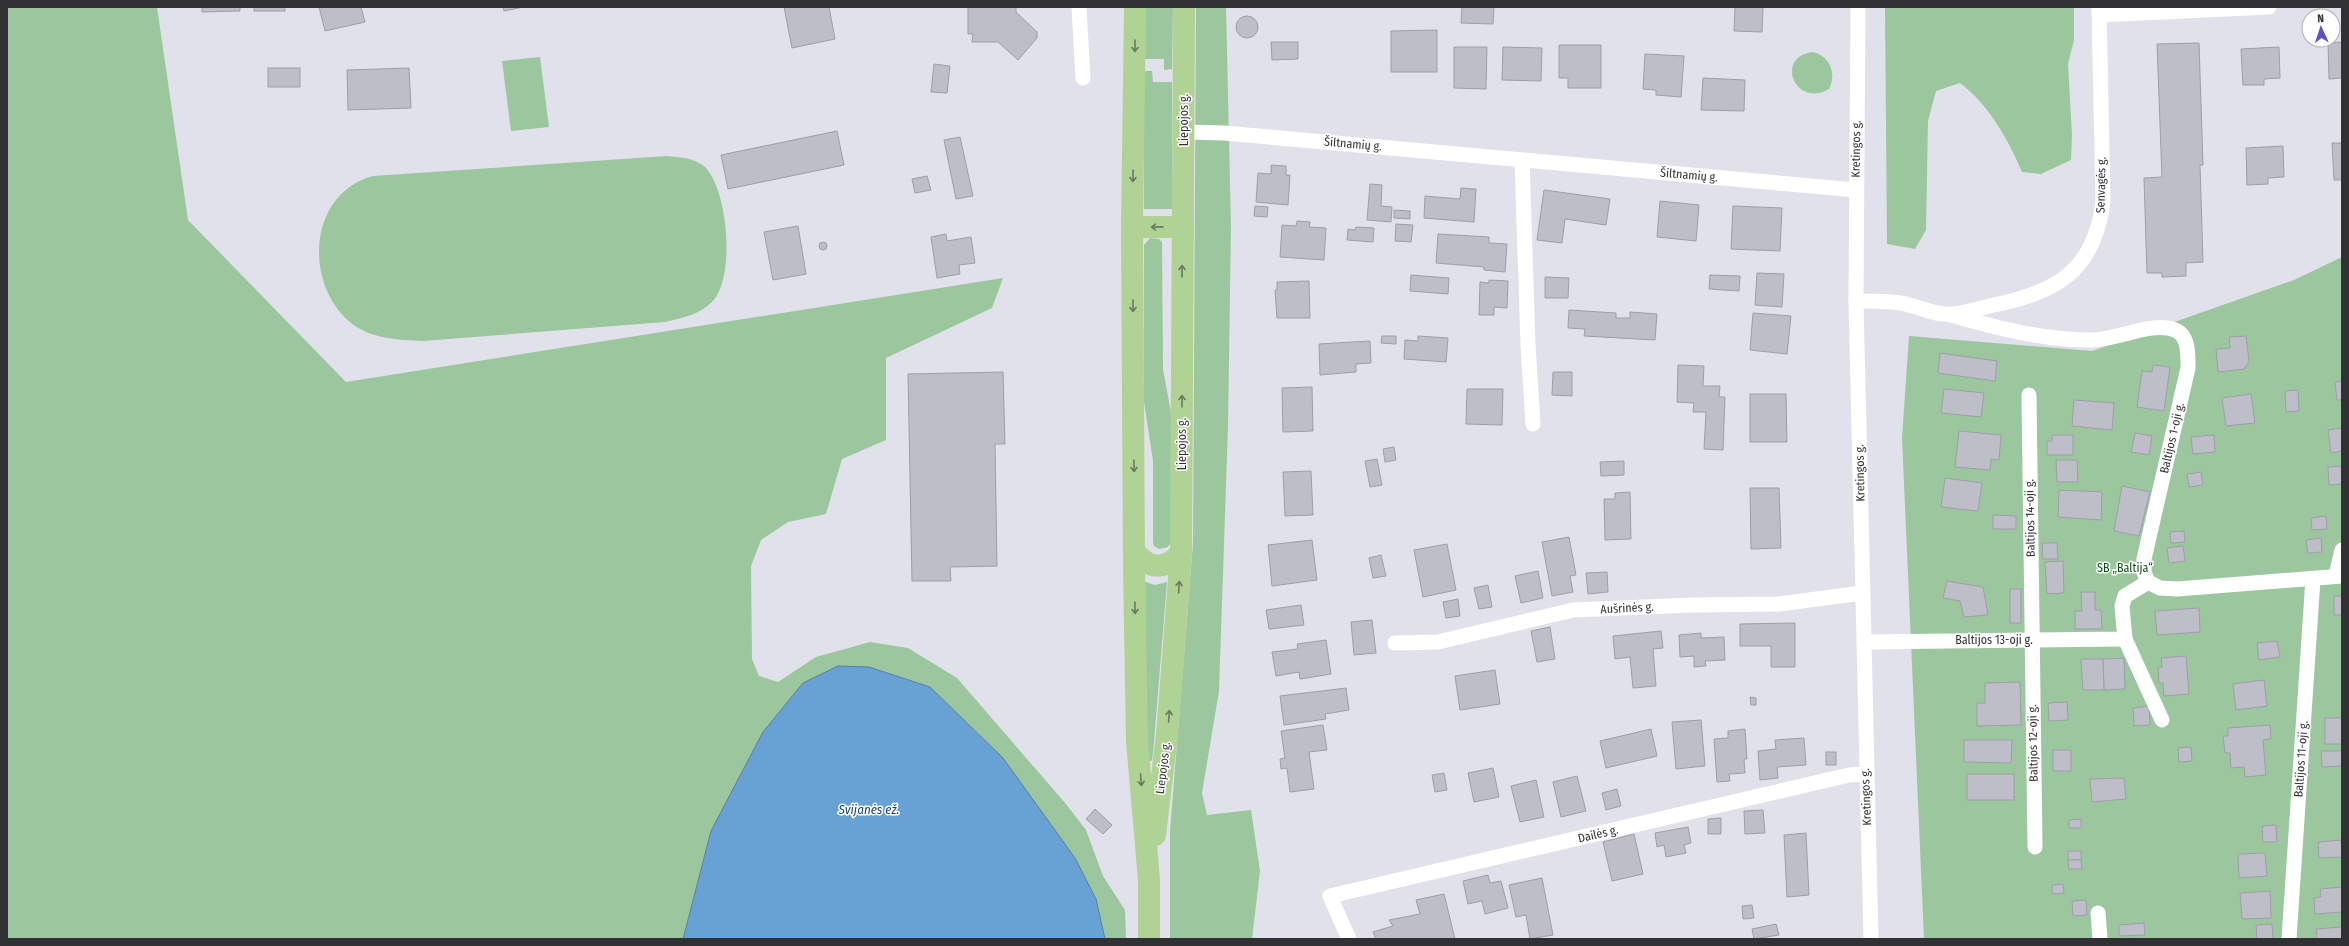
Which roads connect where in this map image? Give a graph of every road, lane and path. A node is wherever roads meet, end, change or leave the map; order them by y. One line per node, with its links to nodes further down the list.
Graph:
1 (1078, 7): 7 (street)
2 (1135, 7): 11 (main road, Liepojos g., one-way to 11)
3 (1184, 7): 8 (main road, Liepojos g.)
4 (1858, 7): 10 (street, Kretingos g.)
5 (2269, 7): 6 (street)
6 (2099, 11): 14 (street, Senvagės g.)
7 (1083, 78)
8 (1184, 132): 9 (street, Šiltnamių g.); 12 (main road, Liepojos g.)
9 (1522, 160): 10 (street, Šiltnamių g.); 16 (street)
10 (1856, 190): 13 (street, Kretingos g.)
11 (1132, 227): 12 (main road, one-way to 11); 18 (main road, Liepojos g., one-way to 18)
12 (1182, 227): 19 (main road, Liepojos g., one-way to 12)
13 (1856, 300): 14 (street, Senvagės g.); 23 (street, Kretingos g.)
14 (1951, 315): 22 (street, Baltijos 1-oji g.)
15 (2029, 395): 25 (street, Baltijos 14-oji g.)
16 (1533, 424)
17 (2342, 550): 20 (street)
18 (1135, 552): 19 (main road); 31 (main road, Liepojos g., one-way to 31)
19 (1181, 553): 31 (main road, Liepojos g., one-way to 19)
20 (2339, 576): 21 (street)
21 (2314, 578): 22 (street); 37 (street, Baltijos 11-oji g.)
22 (2148, 582): 24 (street)
23 (1862, 593): 26 (street, Kretingos g.); 27 (street, Aušrinės g.)
24 (2126, 639): 25 (street, Baltijos 13-oji g.); 28 (street)
25 (2031, 640): 26 (street, Baltijos 13-oji g.); 30 (street, Baltijos 12-oji g.)
26 (1864, 642): 29 (street, Kretingos g.)
27 (1396, 644)
28 (2162, 720)
29 (1866, 774): 34 (street, Dailės g.); 35 (street, Kretingos g.)
30 (2035, 847)
31 (1149, 880): 33 (main road, Liepojos g.)
32 (2098, 913): 36 (street)
33 (1149, 939)
34 (1349, 939)
35 (1871, 939)
36 (2100, 939)
37 (2289, 939)

